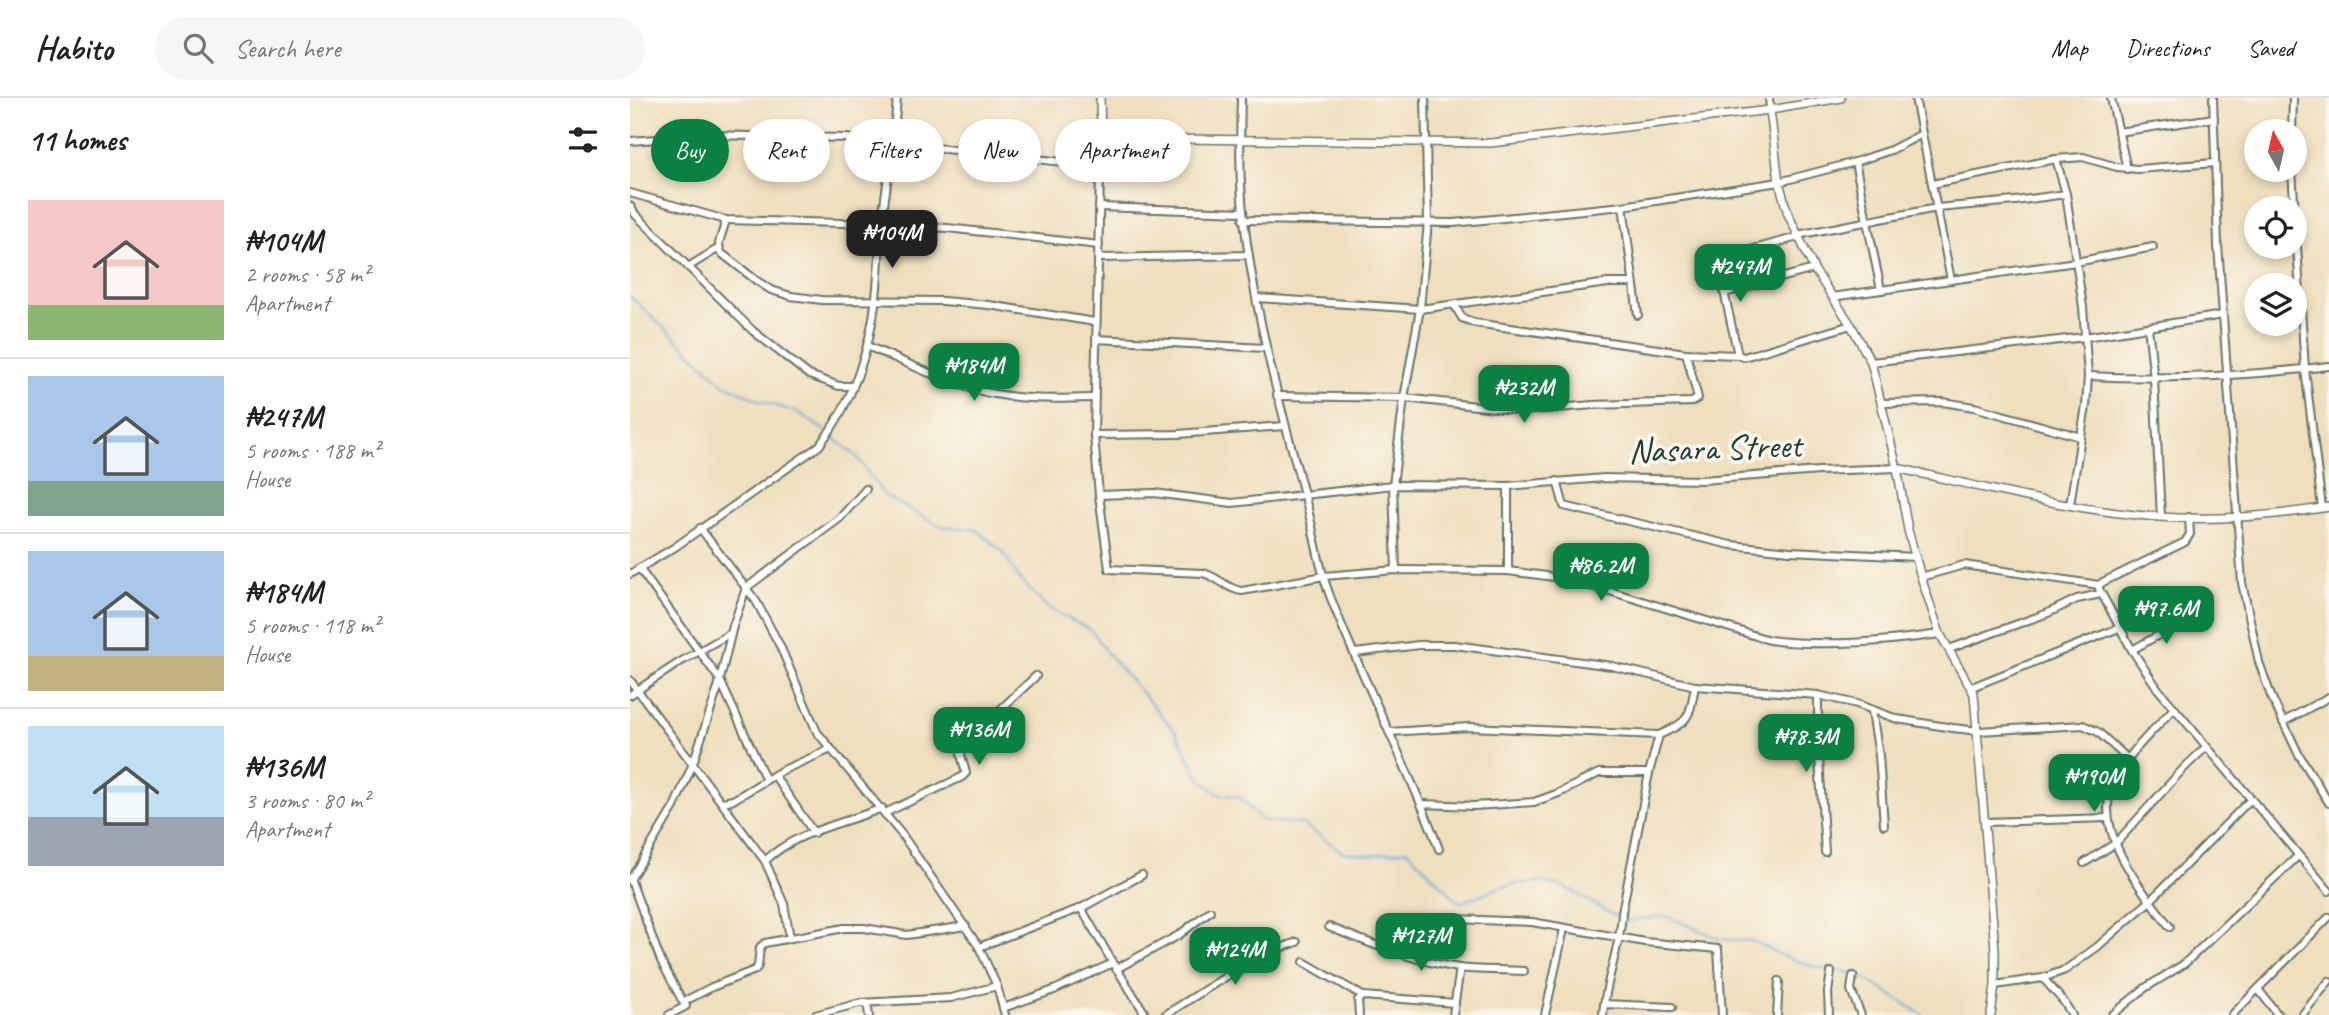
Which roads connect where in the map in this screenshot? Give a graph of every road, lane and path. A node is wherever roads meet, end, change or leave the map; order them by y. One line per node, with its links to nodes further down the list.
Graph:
1 (897, 98): 13 (street)
2 (1100, 98): 14 (street)
3 (1241, 98): 20 (street)
4 (1425, 98): 22 (street)
5 (1769, 98): 11 (street)
6 (1841, 98): 11 (street)
7 (1915, 98): 17 (street)
8 (2110, 98): 16 (street)
9 (2213, 98): 12 (street)
10 (2293, 98): 15 (street)
11 (1770, 110): 22 (street); 32 (street)
12 (2214, 118): 16 (street); 27 (street)
13 (896, 119)
14 (1101, 119)
15 (2292, 119)
16 (2118, 132): 28 (street)
17 (1922, 134): 26 (street); 33 (street)
18 (1191, 139): 20 (street)
19 (844, 140): 21 (street)
20 (1240, 140): 22 (street); 40 (street)
21 (630, 141)
22 (1425, 143): 43 (street)
23 (944, 149): 25 (street)
24 (2056, 159): 28 (street); 33 (street); 35 (street)
25 (1055, 161)
26 (1855, 162): 32 (street); 42 (street)
27 (2215, 163): 28 (street); 64 (street)
28 (2127, 169)
29 (888, 182): 44 (street)
30 (1100, 182): 37 (street)
31 (2293, 182): 76 (street)
32 (1779, 183): 38 (street); 45 (street)
33 (1932, 184): 39 (street)
34 (630, 193): 41 (street)
35 (2066, 194): 39 (street); 51 (street)
36 (630, 206): 52 (street)
37 (1099, 206): 40 (street); 46 (street)
38 (1623, 206): 43 (street); 55 (street)
39 (1937, 208): 42 (street); 54 (street)
40 (1243, 216): 43 (street); 49 (street)
41 (726, 220): 44 (street); 48 (street)
42 (1869, 221): 45 (street); 56 (street)
43 (1428, 222): 62 (street)
44 (882, 224): 46 (street); 60 (street)
45 (1798, 236): 53 (street); 57 (street)
46 (1099, 245): 50 (street)
47 (2154, 247): 51 (street)
48 (719, 248): 52 (street); 60 (street)
49 (1249, 255): 50 (street); 59 (street)
50 (1099, 258): 65 (street)
51 (2076, 262): 54 (street); 68 (street)
52 (688, 267): 80 (street)
53 (1814, 269): 57 (street); 58 (street)
54 (1951, 280): 56 (street)
55 (1633, 283): 61 (street); 63 (street)
56 (1881, 290): 58 (street)
57 (1724, 293): 73 (street)
58 (1832, 297): 66 (street)
59 (1257, 298): 62 (street); 71 (street)
60 (876, 299): 65 (street); 70 (street)
61 (1455, 306): 62 (street); 72 (street)
62 (1420, 309): 83 (street)
63 (1638, 315)
64 (2223, 315): 67 (street); 78 (street)
65 (1095, 321): 69 (street)
66 (1851, 325): 73 (street); 74 (street)
67 (2148, 327): 68 (street); 79 (street)
68 (2085, 337): 74 (street); 77 (street)
69 (1096, 339): 71 (street); 82 (street)
70 (867, 346): 80 (street); 82 (street)
71 (1265, 348): 81 (street)
72 (1686, 353): 73 (street); 83 (street)
73 (1738, 355)
74 (1871, 362): 84 (street)
75 (2329, 366): 76 (street)
76 (2305, 369): 78 (street); 96 (street)
77 (2088, 376): 79 (street); 87 (street)
78 (2227, 376): 79 (street); 99 (street)
79 (2154, 379): 97 (street)
80 (853, 386): 100 (street)
81 (1277, 396): 83 (street); 85 (street)
82 (1093, 398): 86 (street)
83 (1404, 398): 90 (street)
84 (1883, 403): 87 (street); 88 (street)
85 (1284, 426): 86 (street); 94 (street)
86 (1094, 435): 93 (street)
87 (2081, 437): 95 (street)
88 (1897, 468): 89 (street, Nasara Street); 95 (street, Nasara Street); 101 (street)
89 (1557, 481): 91 (street, Nasara Street); 101 (street)
90 (1393, 485): 91 (street, Nasara Street); 94 (street, Nasara Street); 103 (street)
91 (1508, 486): 104 (street)
92 (866, 489): 109 (street)
93 (1099, 495): 94 (street, Nasara Street); 106 (street)
94 (1305, 495): 106 (street)
95 (2070, 504): 97 (street, Nasara Street)
96 (2326, 508): 99 (street, Nasara Street)
97 (2161, 517): 98 (street, Nasara Street)
98 (2189, 517): 99 (street, Nasara Street); 108 (street)
99 (2238, 518): 129 (street)
100 (701, 528): 102 (street); 109 (street)
101 (1916, 556): 107 (street)
102 (639, 568): 105 (street); 117 (street)
103 (1396, 570): 104 (street); 106 (street)
104 (1508, 571): 114 (street)
105 (630, 573)
106 (1324, 576): 118 (street)
107 (1921, 577): 108 (street); 114 (street)
108 (2099, 585): 110 (street)
109 (746, 588): 113 (street); 134 (street)
110 (2101, 594): 112 (street); 115 (street)
111 (2187, 619): 116 (street)
112 (2119, 628): 116 (street); 123 (street)
113 (731, 633): 117 (street); 121 (street)
114 (1940, 634): 115 (street)
115 (1949, 649): 123 (street)
116 (2132, 650): 127 (street)
117 (700, 651): 121 (street); 124 (street)
118 (1355, 653): 122 (street); 131 (street)
119 (1036, 676): 144 (street)
120 (630, 680): 124 (street)
121 (720, 680): 136 (street); 139 (street)
122 (1695, 686): 125 (street); 132 (street)
123 (1972, 687): 130 (street)
124 (633, 692): 136 (street)
125 (1818, 695): 128 (street); 151 (street)
126 (2329, 698): 129 (street)
127 (2174, 708): 133 (street); 135 (street)
128 (1872, 711): 130 (street); 147 (street)
129 (2283, 722): 142 (street)
130 (1979, 731): 135 (street); 146 (street)
131 (1389, 732): 132 (street); 143 (street)
132 (1659, 735): 137 (street)
133 (2206, 747): 140 (street); 149 (street)
134 (831, 749): 138 (street); 144 (street)
135 (2128, 759): 145 (street)
136 (692, 766): 141 (street); 156 (street)
137 (1649, 774): 143 (street); 167 (street)
138 (774, 775): 139 (street); 148 (street)
139 (766, 780): 141 (street)
140 (2250, 800): 152 (street); 158 (street)
141 (722, 802): 153 (street)
142 (2329, 803)
143 (1422, 804): 150 (street)
144 (884, 811): 148 (street); 163 (street)
145 (2107, 818): 146 (street); 149 (street)
146 (1986, 822): 180 (street)
147 (1884, 825)
148 (814, 833): 153 (street)
149 (2116, 843): 154 (street); 158 (street)
150 (1439, 849)
151 (1825, 852)
152 (2298, 856): 157 (street); 190 (street)
153 (765, 860): 168 (street)
154 (2084, 863)
155 (1142, 875): 159 (street)
156 (630, 879): 186 (street)
157 (2329, 891)
158 (2150, 901): 165 (street); 177 (street)
159 (1081, 908): 170 (street); 172 (street)
160 (1210, 911): 172 (street)
161 (2329, 917): 182 (street)
162 (1454, 919): 166 (street)
163 (966, 926): 168 (street); 170 (street)
164 (1329, 927): 173 (street)
165 (2169, 927)
166 (1564, 929): 167 (street); 199 (street)
167 (1619, 937): 187 (street); 201 (street)
168 (790, 938): 186 (street)
169 (1297, 942): 196 (street)
170 (979, 947): 181 (street)
171 (1304, 962): 183 (street)
172 (1114, 966): 189 (street); 195 (street)
173 (1460, 968): 174 (street); 185 (street)
174 (1524, 971)
175 (1831, 972): 203 (street)
176 (1853, 976): 204 (street)
177 (2043, 978): 180 (street); 206 (street)
178 (1779, 981): 202 (street)
179 (2329, 981): 209 (street)
180 (1995, 985): 205 (street)
181 (997, 986): 184 (street); 189 (street)
182 (2258, 989): 207 (street); 208 (street)
183 (1363, 996): 185 (street); 197 (street)
184 (867, 1003): 193 (street); 194 (street)
185 (1455, 1003): 198 (street)
186 (685, 1004): 191 (street); 192 (street)
187 (1604, 1004): 188 (street); 200 (street)
188 (1672, 1007)
189 (1004, 1011)
190 (2114, 1014)
191 (669, 1015)
192 (691, 1015)
193 (815, 1015)
194 (869, 1015)
195 (1146, 1015)
196 (1165, 1015)
197 (1359, 1015)
198 (1453, 1015)
199 (1545, 1015)
200 (1603, 1015)
201 (1722, 1015)
202 (1777, 1015)
203 (1829, 1015)
204 (1861, 1015)
205 (1991, 1015)
206 (2072, 1015)
207 (2232, 1015)
208 (2278, 1015)
209 (2302, 1015)

